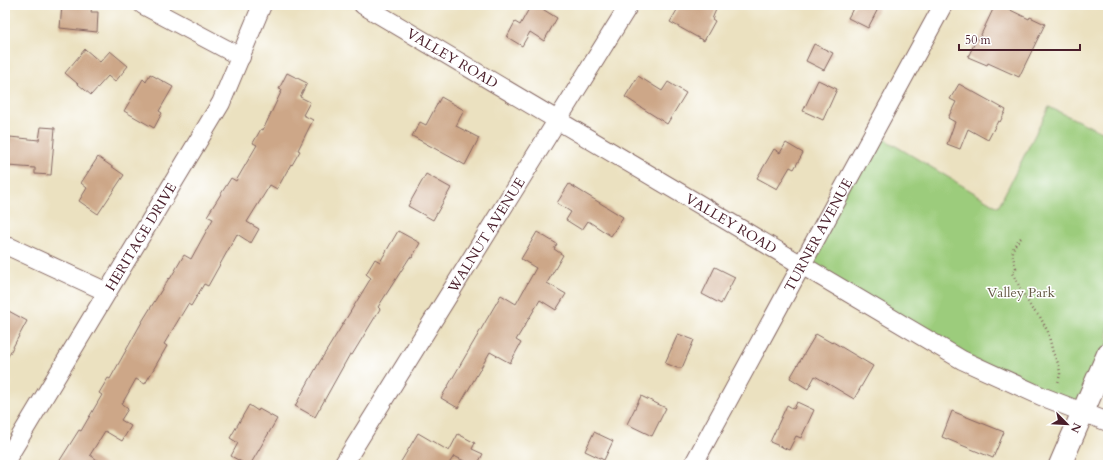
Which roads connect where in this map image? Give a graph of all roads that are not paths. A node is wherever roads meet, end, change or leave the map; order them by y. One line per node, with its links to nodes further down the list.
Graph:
1 (142, 5): 6 (street)
2 (262, 5): 6 (street, HERITAGE DRIVE)
3 (363, 5): 7 (street, VALLEY ROAD)
4 (629, 5): 7 (street, WALNUT AVENUE)
5 (943, 5): 9 (street, TURNER AVENUE)
6 (241, 57): 10 (street, HERITAGE DRIVE)
7 (557, 121): 9 (street, VALLEY ROAD); 15 (street, WALNUT AVENUE)
8 (10, 247): 10 (street)
9 (802, 265): 12 (street, VALLEY ROAD); 16 (street, TURNER AVENUE)
10 (107, 292): 14 (street, HERITAGE DRIVE)
11 (1108, 354): 12 (street)
12 (1083, 412): 13 (street, VALLEY ROAD); 17 (street)
13 (1108, 422)
14 (5, 462)
15 (344, 465)
16 (693, 465)
17 (1060, 465)

